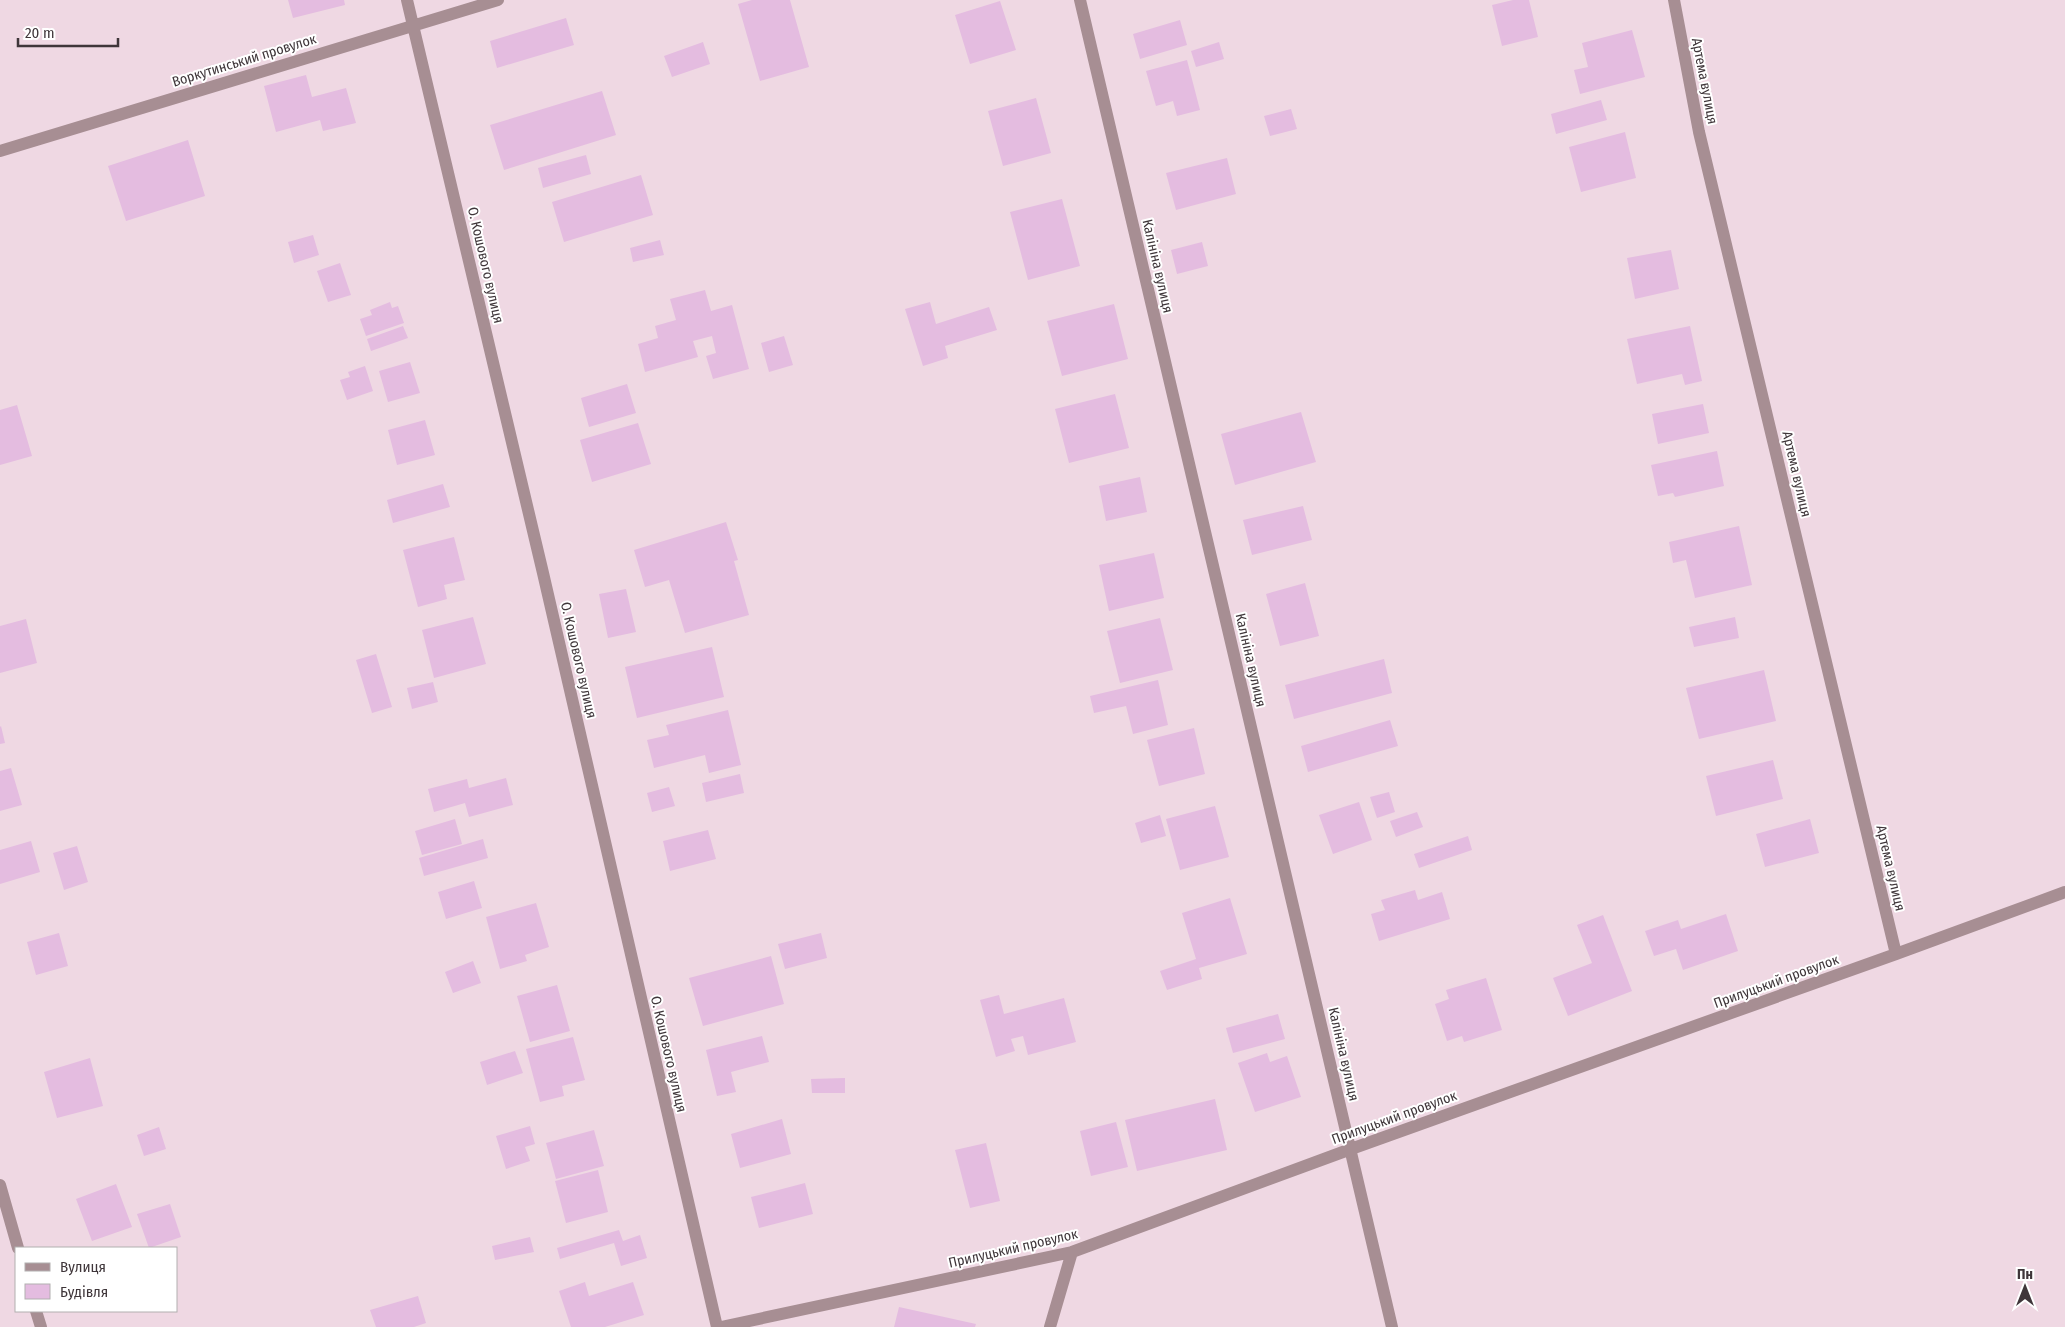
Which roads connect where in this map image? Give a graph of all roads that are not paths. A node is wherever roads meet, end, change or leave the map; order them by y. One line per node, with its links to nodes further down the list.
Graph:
1 (407, 0): 5 (street, О. Кошового вулиця)
2 (498, 0): 5 (street, Воркутинський провулок)
3 (1080, 0): 9 (street, Калініна вулиця)
4 (1674, 0): 8 (street, Артема вулиця)
5 (413, 24): 6 (street, Воркутинський провулок); 15 (street, О. Кошового вулиця)
6 (0, 151)
7 (2065, 892): 8 (street, Прилуцький провулок)
8 (1896, 954): 9 (street, Прилуцький провулок)
9 (1351, 1149): 12 (street, Прилуцький провулок); 18 (street, Калініна вулиця)
10 (0, 1185): 11 (street)
11 (18, 1247)
12 (1072, 1252): 16 (street, Прилуцький провулок); 17 (street)
13 (36, 1312): 14 (street)
14 (41, 1327)
15 (716, 1327)
16 (721, 1327)
17 (1050, 1327)
18 (1392, 1327)

